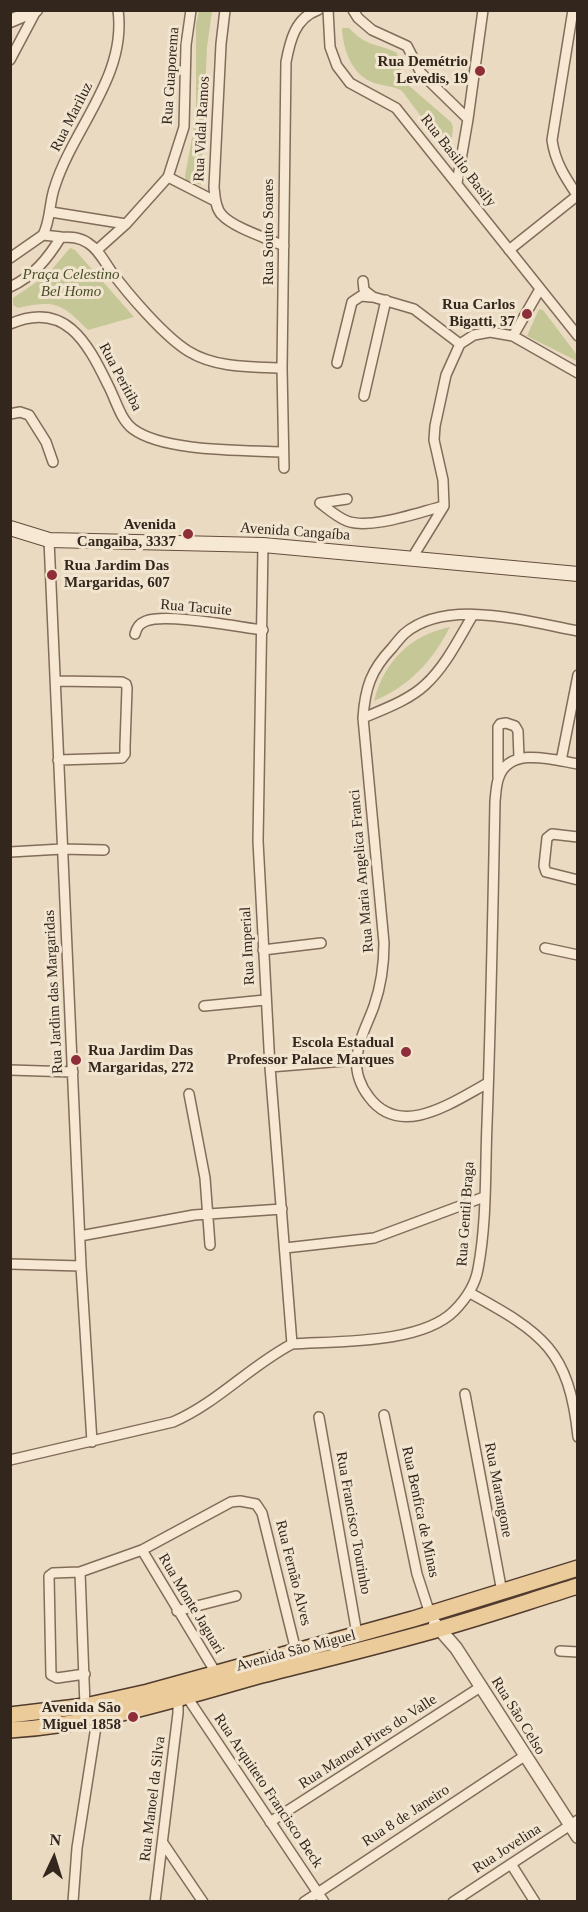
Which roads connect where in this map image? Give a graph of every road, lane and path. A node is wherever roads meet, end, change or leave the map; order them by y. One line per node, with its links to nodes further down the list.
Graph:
1 (118, 10): 17 (street, Rua Mariluz)
2 (191, 10): 13 (street, Rua Guaporema)
3 (225, 10): 16 (street, Rua Vidal Ramos)
4 (318, 10): 21 (street, Rua Souto Soares)
5 (328, 10): 14 (street, Rua Basilio Basily)
6 (353, 10): 12 (street)
7 (483, 10): 12 (street)
8 (573, 10): 15 (street)
9 (36, 11): 10 (street); 11 (street)
10 (10, 21)
11 (10, 60)
12 (468, 119): 14 (street)
13 (168, 177): 16 (street); 18 (street, Rua Guaporema)
14 (457, 183): 23 (street, Rua Basilio Basily)
15 (577, 195): 23 (street)
16 (215, 201): 21 (street, Rua Vidal Ramos)
17 (51, 212): 18 (street); 19 (street, Rua Mariluz)
18 (126, 224): 22 (street, Rua Guaporema)
19 (43, 235): 20 (street); 24 (street)
20 (61, 237): 22 (street); 26 (street)
21 (284, 246): 35 (street, Rua Souto Soares)
22 (97, 250): 35 (street)
23 (509, 250): 27 (street, Rua Basilio Basily)
24 (10, 258)
25 (363, 280): 28 (street)
26 (10, 287)
27 (540, 289): 31 (street); 32 (street, Rua Basilio Basily)
28 (373, 297): 29 (street); 34 (street)
29 (386, 300): 33 (street); 37 (street)
30 (10, 324): 39 (street, Rua Peritiba)
31 (513, 336): 33 (street); 36 (street)
32 (578, 336)
33 (460, 344): 43 (street)
34 (338, 363)
35 (282, 368): 39 (street, Rua Souto Soares)
36 (578, 373)
37 (364, 396)
38 (10, 414): 40 (street)
39 (282, 452): 41 (street, Rua Souto Soares)
40 (53, 462)
41 (284, 468)
42 (347, 500): 43 (street)
43 (444, 506): 47 (street)
44 (10, 528): 45 (main road, Avenida Cangaíba)
45 (49, 540): 46 (main road, Avenida Cangaíba); 54 (street, Rua Jardim das Margaridas)
46 (263, 545): 47 (main road, Avenida Cangaíba); 50 (street, Rua Imperial)
47 (412, 558): 48 (main road, Avenida Cangaíba)
48 (578, 574)
49 (472, 615): 51 (street); 55 (street); 55 (street, Rua Maria Angelica Franci)
50 (263, 630): 52 (street, Rua Tacuite); 68 (street, Rua Imperial)
51 (578, 631)
52 (135, 634)
53 (578, 675): 58 (street)
54 (56, 681): 57 (street, Rua Jardim das Margaridas); 57 (street)
55 (363, 718): 72 (street, Rua Maria Angelica Franci)
56 (519, 758): 58 (street); 60 (street); 60 (street, Rua Gentil Braga)
57 (58, 760): 62 (street, Rua Jardim das Margaridas)
58 (561, 761): 59 (street)
59 (578, 764)
60 (498, 779): 76 (street, Rua Gentil Braga)
61 (578, 837): 65 (street)
62 (62, 849): 63 (street); 64 (street); 75 (street, Rua Jardim das Margaridas)
63 (104, 850)
64 (10, 852)
65 (578, 880)
66 (321, 944): 68 (street)
67 (545, 948): 69 (street)
68 (263, 951): 70 (street, Rua Imperial)
69 (578, 956)
70 (265, 1000): 71 (street); 73 (street, Rua Imperial)
71 (204, 1006)
72 (356, 1060): 73 (street); 76 (street, Rua Maria Angelica Franci)
73 (270, 1066): 79 (street, Rua Imperial)
74 (10, 1070): 75 (street)
75 (73, 1072): 81 (street, Rua Jardim das Margaridas)
76 (488, 1083): 78 (street, Rua Gentil Braga)
77 (189, 1094): 80 (street)
78 (484, 1197): 83 (street); 86 (street, Rua Gentil Braga)
79 (282, 1209): 80 (street); 83 (street, Rua Imperial)
80 (207, 1214): 81 (street); 82 (street)
81 (80, 1236): 85 (street, Rua Jardim das Margaridas)
82 (210, 1245)
83 (285, 1248): 87 (street, Rua Imperial)
84 (10, 1264): 85 (street)
85 (81, 1266): 92 (street, Rua Jardim das Margaridas)
86 (470, 1293): 87 (street, Rua Gentil Braga); 91 (street)
87 (292, 1344): 92 (street, Rua Gentil Braga)
88 (465, 1394): 98 (street, Rua Marangone)
89 (384, 1415): 101 (street, Rua Benfica de Minas)
90 (319, 1417): 103 (street, Rua Francisco Tourinho)
91 (578, 1437)
92 (92, 1442): 93 (street, Rua Gentil Braga)
93 (10, 1460)
94 (141, 1550): 96 (street); 100 (street, Rua Monte Jaguari); 104 (street, Rua Fernão Alves)
95 (578, 1568): 98 (main road, Avenida São Miguel)
96 (80, 1572): 108 (street); 108 (street)
97 (578, 1586): 102 (main road, Avenida São Miguel)
98 (502, 1592): 101 (main road, Avenida São Miguel)
99 (236, 1596): 100 (street)
100 (177, 1611): 107 (street, Rua Monte Jaguari)
101 (430, 1614): 102 (street, Rua São Celso); 103 (main road, Avenida São Miguel)
102 (439, 1629): 109 (street, Rua São Celso); 110 (main road, Avenida São Miguel)
103 (357, 1634): 104 (main road, Avenida São Miguel)
104 (296, 1651): 107 (main road, Avenida São Miguel)
105 (560, 1651): 106 (street)
106 (578, 1652)
107 (216, 1673): 111 (main road, Avenida São Miguel)
108 (85, 1674): 111 (street)
109 (482, 1686): 115 (street, Rua São Celso); 116 (street, Rua Manoel Pires do Valle)
110 (183, 1698): 113 (main road, Avenida São Miguel); 116 (street, Rua Arquiteto Francisco Beck); 119 (street, Rua Manoel da Silva)
111 (86, 1706): 112 (main road, Avenida São Miguel)
112 (10, 1714)
113 (97, 1720): 114 (main road, Avenida São Miguel); 122 (street)
114 (10, 1730)
115 (525, 1755): 117 (street, Rua São Celso); 121 (street, Rua 8 de Janeiro)
116 (270, 1822): 121 (street, Rua Arquiteto Francisco Beck)
117 (574, 1823): 118 (street, Rua São Celso); 120 (street, Rua Jovelina)
118 (578, 1837)
119 (163, 1843): 123 (street, Rua Manoel da Silva); 124 (street)
120 (511, 1864): 127 (street, Rua Jovelina); 128 (street)
121 (318, 1892): 125 (street, Rua 8 de Janeiro); 126 (street, Rua Arquiteto Francisco Beck)
122 (73, 1902)
123 (155, 1902)
124 (203, 1902)
125 (304, 1902)
126 (324, 1902)
127 (453, 1902)
128 (535, 1902)

